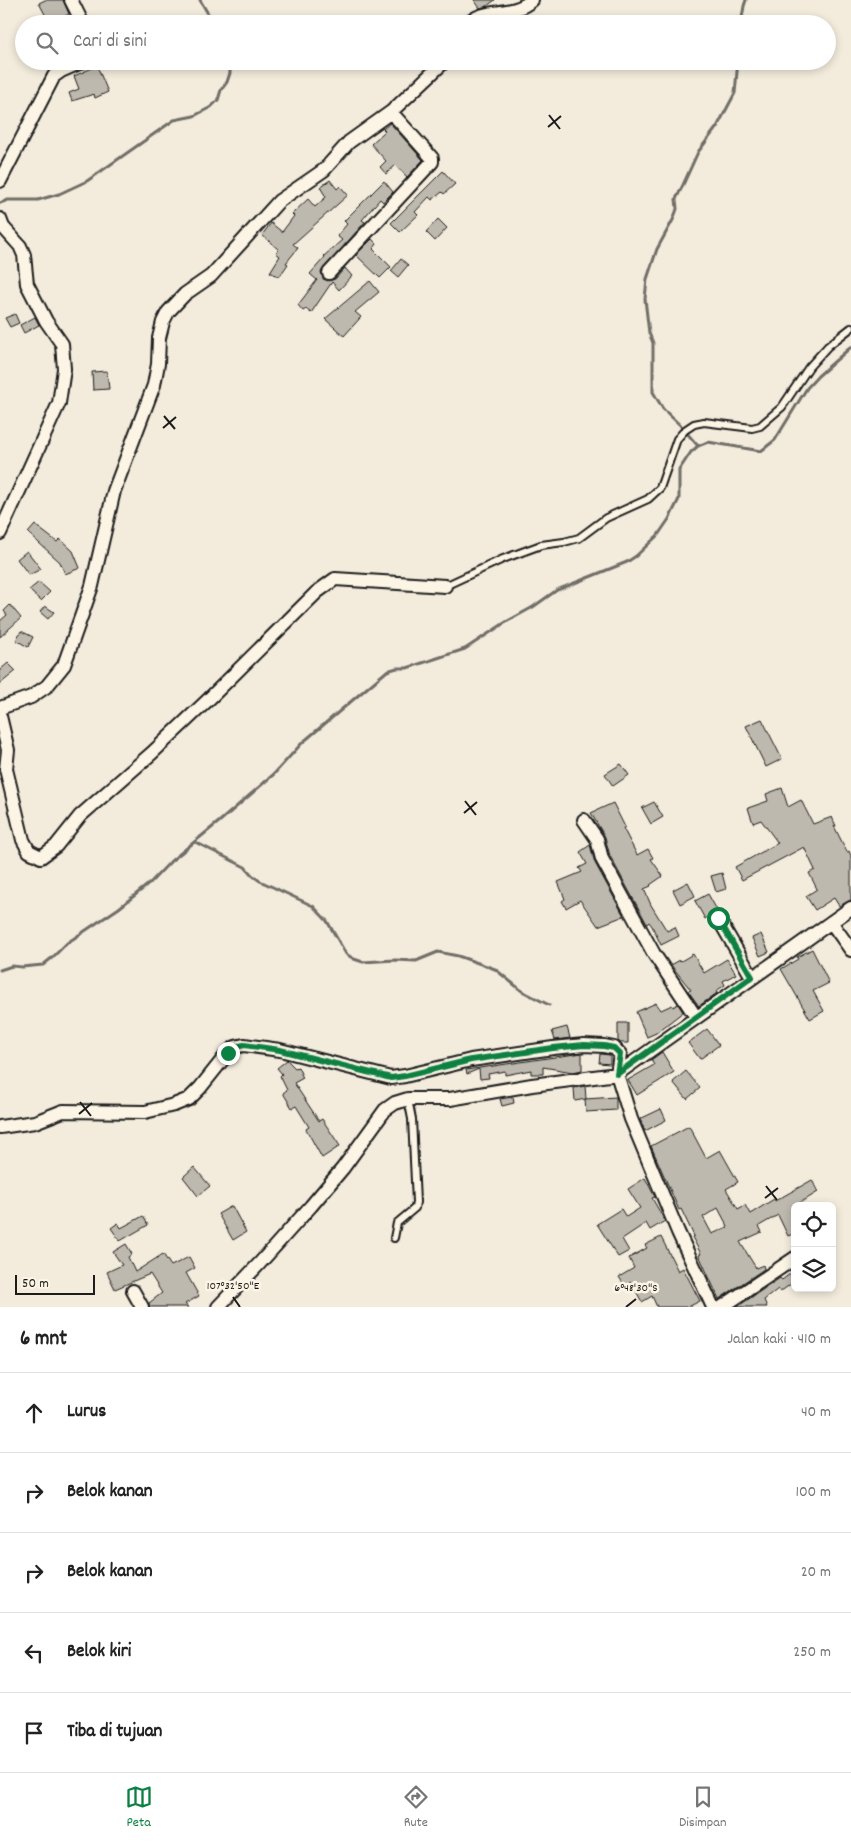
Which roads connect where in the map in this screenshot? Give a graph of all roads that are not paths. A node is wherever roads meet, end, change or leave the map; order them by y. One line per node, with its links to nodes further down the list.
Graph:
1 (70, 0): 3 (street)
2 (527, 2): 4 (street)
3 (78, 15)
4 (485, 15)
5 (63, 70): 8 (street)
6 (435, 70): 7 (street)
7 (391, 112): 10 (street); 14 (street)
8 (0, 181)
9 (0, 219): 12 (street)
10 (329, 273)
11 (851, 328): 13 (lane)
12 (0, 533)
13 (445, 586): 15 (street)
14 (0, 708)
15 (0, 716)
16 (584, 820): 22 (street)
17 (851, 908): 19 (street)
18 (718, 918): 21 (street)
19 (830, 922): 20 (street); 21 (street)
20 (851, 950)
21 (752, 977): 22 (street)
22 (696, 1017): 23 (street)
23 (617, 1074): 24 (street); 25 (street); 31 (street)
24 (408, 1099): 26 (lane); 30 (street)
25 (0, 1128)
26 (394, 1238)
27 (791, 1261): 32 (street)
28 (133, 1291): 29 (street)
29 (142, 1307)
30 (218, 1307)
31 (713, 1307)
32 (722, 1307)

